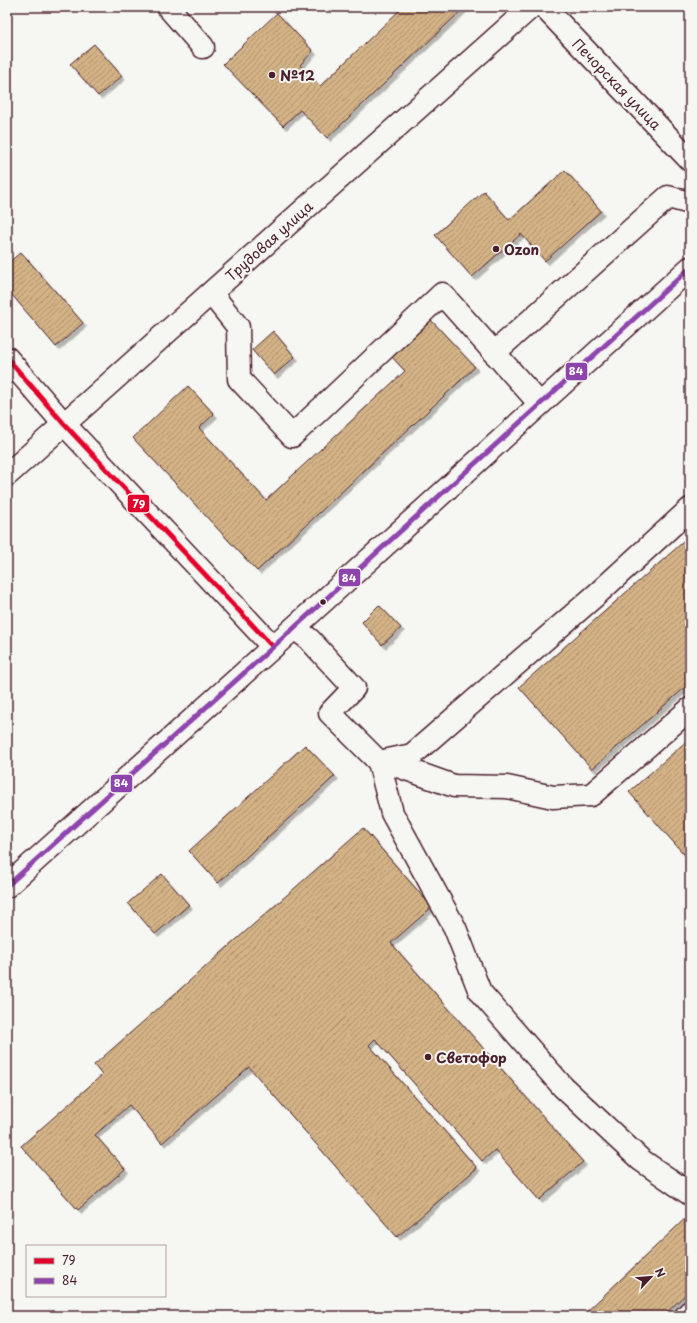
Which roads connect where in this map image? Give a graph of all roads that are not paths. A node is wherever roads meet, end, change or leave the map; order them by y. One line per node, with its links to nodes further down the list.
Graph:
1 (168, 7): 4 (street)
2 (532, 7): 8 (street, Трудовая улица)
3 (544, 7): 5 (street, Печорская улица)
4 (202, 47)
5 (690, 160)
6 (690, 203): 9 (street)
7 (690, 268): 11 (street)
8 (211, 293): 9 (street); 12 (street, Трудовая улица)
9 (494, 353): 11 (street)
10 (7, 358): 12 (street)
11 (540, 404): 15 (street)
12 (64, 424): 13 (street, Трудовая улица); 16 (street)
13 (7, 475)
14 (690, 509): 18 (street)
15 (294, 628): 16 (street); 18 (street)
16 (273, 647): 19 (street)
17 (690, 709): 18 (street)
18 (379, 762): 20 (street)
19 (7, 886)
20 (690, 1194)
21 (690, 1312): 22 (street)
22 (686, 1316)

